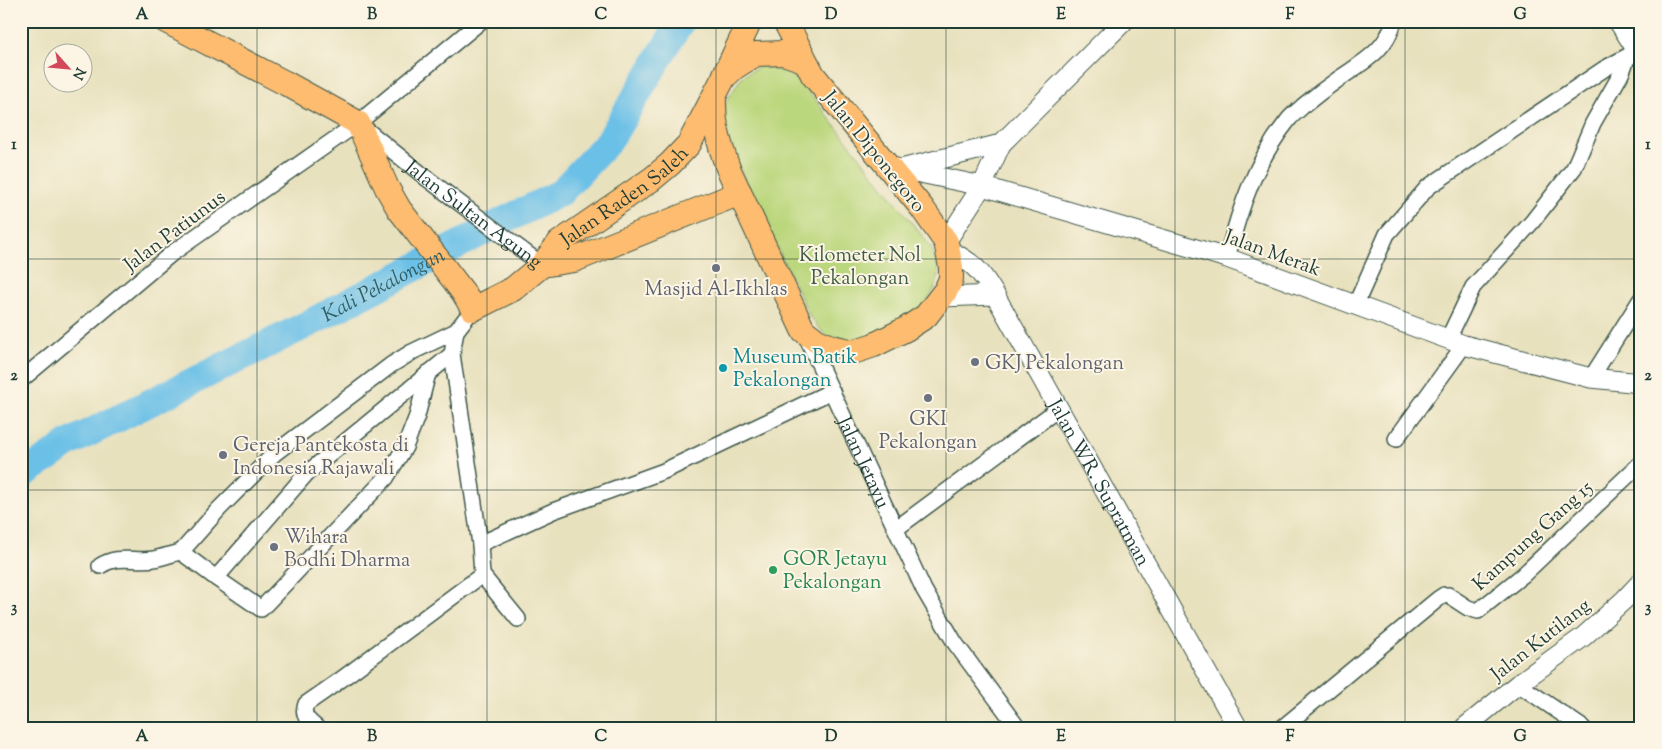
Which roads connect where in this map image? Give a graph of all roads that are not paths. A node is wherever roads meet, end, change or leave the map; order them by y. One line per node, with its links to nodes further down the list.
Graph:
1 (481, 21): 11 (street, Jalan Patiunus)
2 (750, 21): 10 (main road, Jalan Jetayu)
3 (785, 21): 9 (main road, Jalan Diponegoro)
4 (1124, 21): 12 (street)
5 (1394, 21): 17 (street)
6 (1618, 21): 8 (street)
7 (174, 23): 11 (main road, Jalan Sultan Agung)
8 (1635, 55): 23 (street); 26 (street)
9 (804, 60): 10 (main road); 13 (main road, Jalan Diponegoro)
10 (719, 87): 15 (main road, Jalan Jetayu); 18 (main road, Jalan Raden Saleh)
11 (358, 123): 18 (street, Jalan Sultan Agung); 22 (main road, Jalan Sultan Agung); 30 (street, Jalan Patiunus)
12 (1001, 144): 13 (street); 14 (street)
13 (894, 168): 14 (street, Jalan Merak); 16 (main road, Jalan Diponegoro)
14 (982, 186): 16 (street); 17 (street, Jalan Merak)
15 (740, 193): 18 (main road, Jalan Raden Saleh); 24 (main road, Jalan Jetayu)
16 (947, 246): 19 (street, Jalan WR. Supratman); 20 (main road)
17 (1227, 258): 23 (street, Jalan Merak)
18 (542, 265): 22 (main road, Jalan Sultan Agung)
19 (996, 295): 20 (street); 33 (street, Jalan WR. Supratman)
20 (942, 297): 24 (main road)
21 (1641, 299): 29 (street)
22 (468, 300): 25 (street)
23 (1355, 306): 26 (street, Jalan Merak)
24 (803, 330): 32 (street, Jalan Jetayu)
25 (456, 331): 27 (street); 38 (street)
26 (1456, 342): 29 (street, Jalan Merak); 34 (street)
27 (452, 354): 28 (street); 37 (street)
28 (428, 373): 41 (street); 41 (street)
29 (1591, 378): 31 (street, Jalan Merak)
30 (22, 379)
31 (1641, 383)
32 (832, 391): 36 (street, Jalan Jetayu); 37 (street)
33 (1058, 409): 36 (street); 45 (street, Jalan WR. Supratman)
34 (1396, 438)
35 (1641, 463): 48 (street, Kampung Gang 15)
36 (897, 528): 47 (street, Jalan Jetayu)
37 (480, 544): 40 (street)
38 (181, 552): 39 (street); 41 (street)
39 (100, 566)
40 (482, 575): 43 (street); 46 (street)
41 (216, 578)
42 (1641, 582): 44 (street, Jalan Kutilang)
43 (518, 619)
44 (1518, 684): 49 (street, Jalan Kutilang); 50 (street)
45 (1234, 726)
46 (317, 728)
47 (1018, 728)
48 (1282, 728)
49 (1464, 728)
50 (1583, 728)

